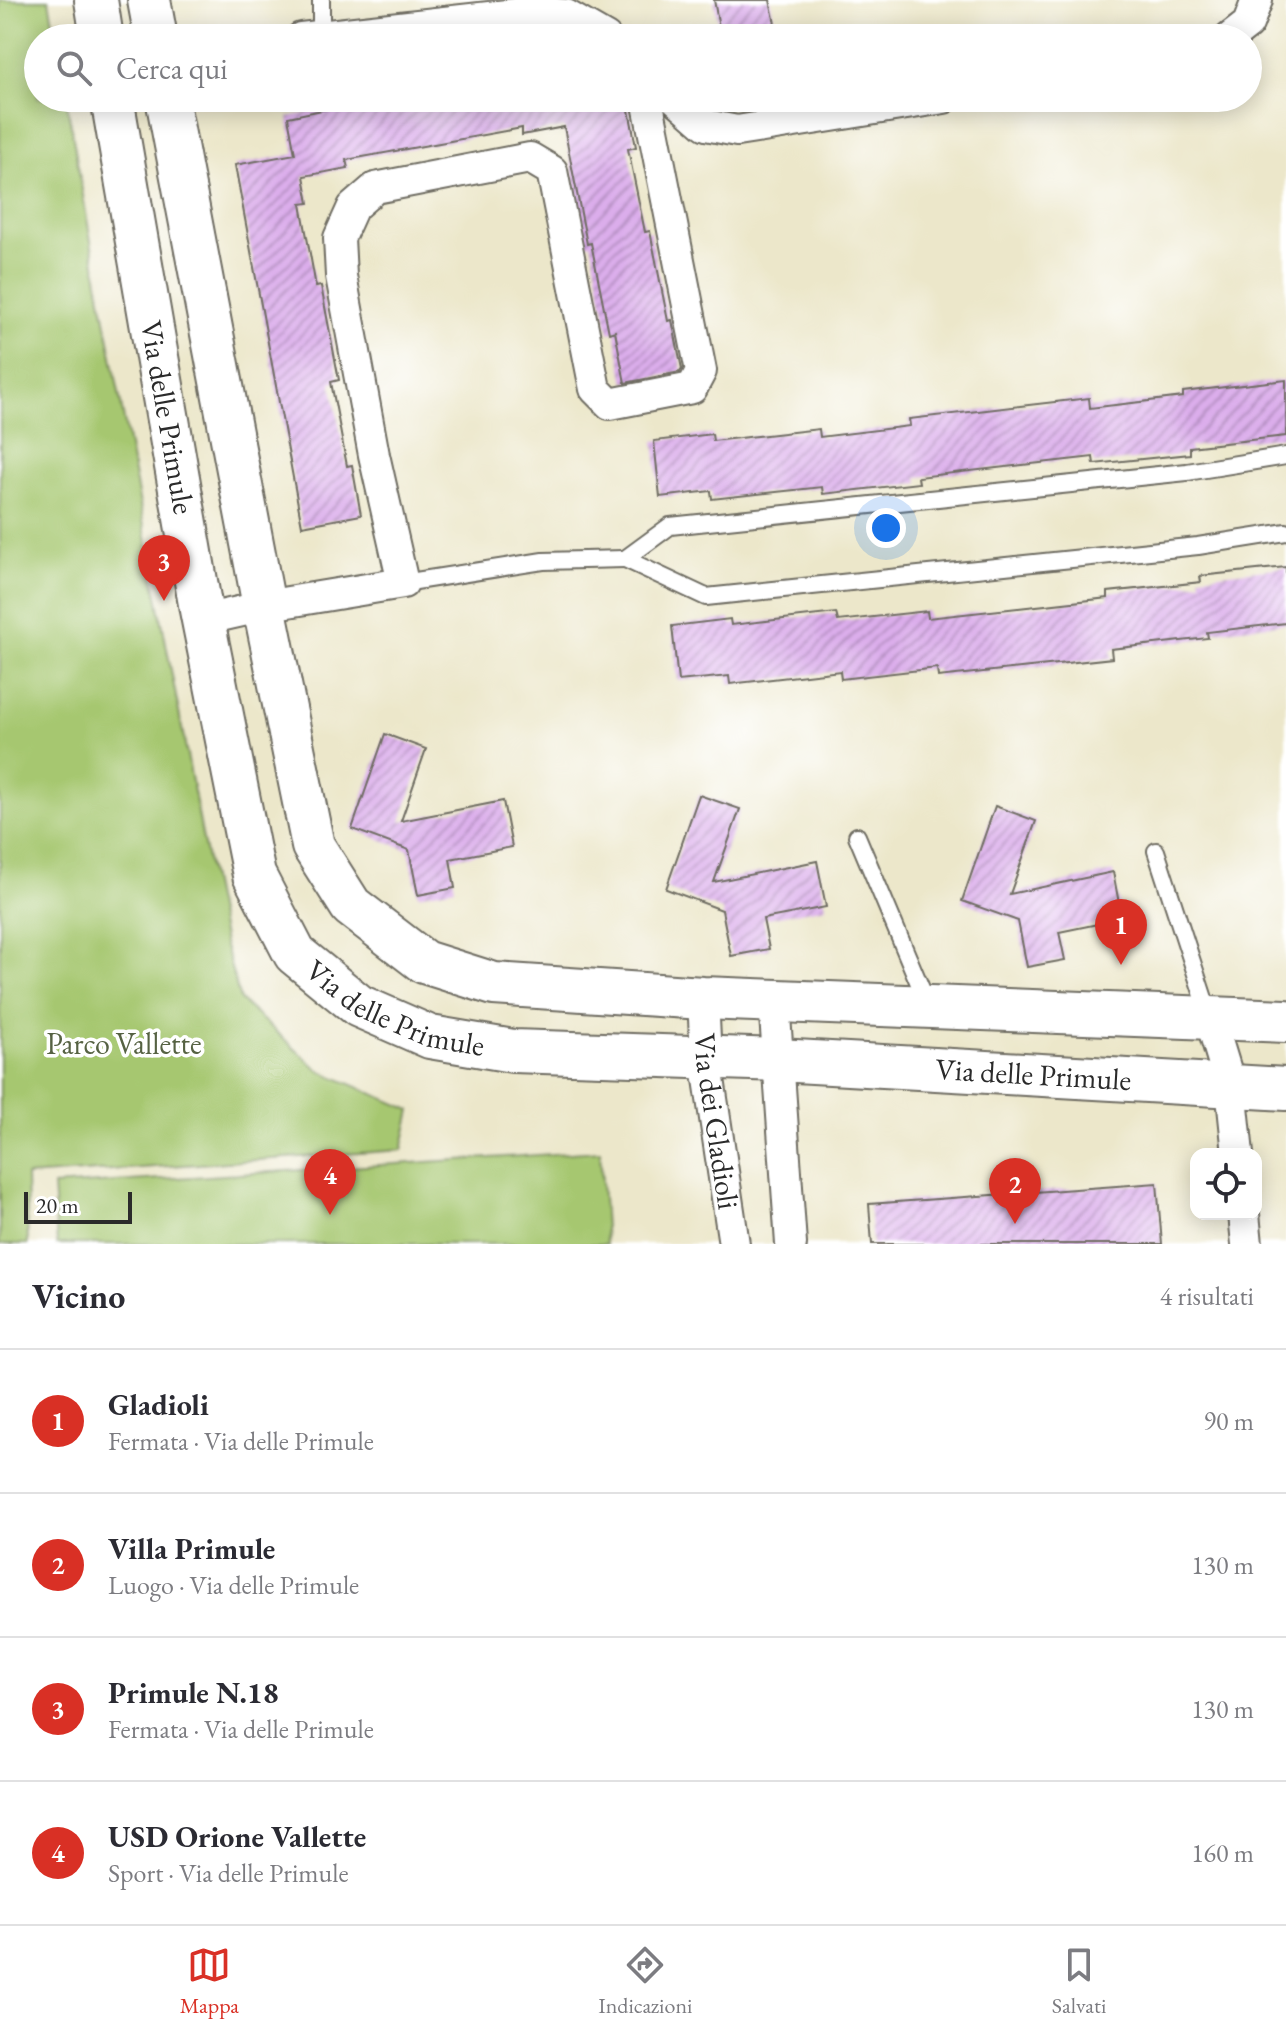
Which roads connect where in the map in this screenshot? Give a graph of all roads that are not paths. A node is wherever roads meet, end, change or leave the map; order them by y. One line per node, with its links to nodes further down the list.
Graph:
1 (96, 0): 5 (street)
2 (149, 0): 6 (street)
3 (321, 0): 7 (lane)
4 (1257, 0): 10 (street)
5 (100, 24)
6 (153, 24)
7 (314, 24)
8 (422, 24): 9 (street)
9 (583, 24)
10 (1248, 24)
11 (114, 112): 21 (street, Via delle Primule)
12 (170, 112): 20 (street, Via delle Primule)
13 (650, 112): 19 (street)
14 (691, 112): 15 (street)
15 (856, 112)
16 (1286, 456): 18 (lane)
17 (1286, 532): 18 (lane)
18 (625, 559): 19 (lane)
19 (403, 583): 20 (street)
20 (264, 606): 21 (street); 24 (street, Via delle Primule)
21 (203, 620): 29 (street, Via delle Primule)
22 (857, 836): 26 (lane)
23 (1156, 851): 27 (lane)
24 (703, 998): 25 (street, Via delle Primule); 29 (street, Via dei Gladioli)
25 (774, 1001): 26 (street, Via delle Primule); 30 (street, Via dei Gladioli)
26 (929, 1007): 27 (street, Via delle Primule)
27 (1210, 1018): 28 (street, Via delle Primule); 31 (street)
28 (1286, 1021)
29 (706, 1059): 30 (street, Via delle Primule); 35 (street, Via dei Gladioli)
30 (778, 1060): 31 (street, Via delle Primule); 36 (street, Via dei Gladioli)
31 (1231, 1087): 32 (street, Via delle Primule); 33 (street)
32 (1286, 1089)
33 (1237, 1148)
34 (1245, 1220): 37 (street)
35 (734, 1244)
36 (791, 1244)
37 (1247, 1244)

